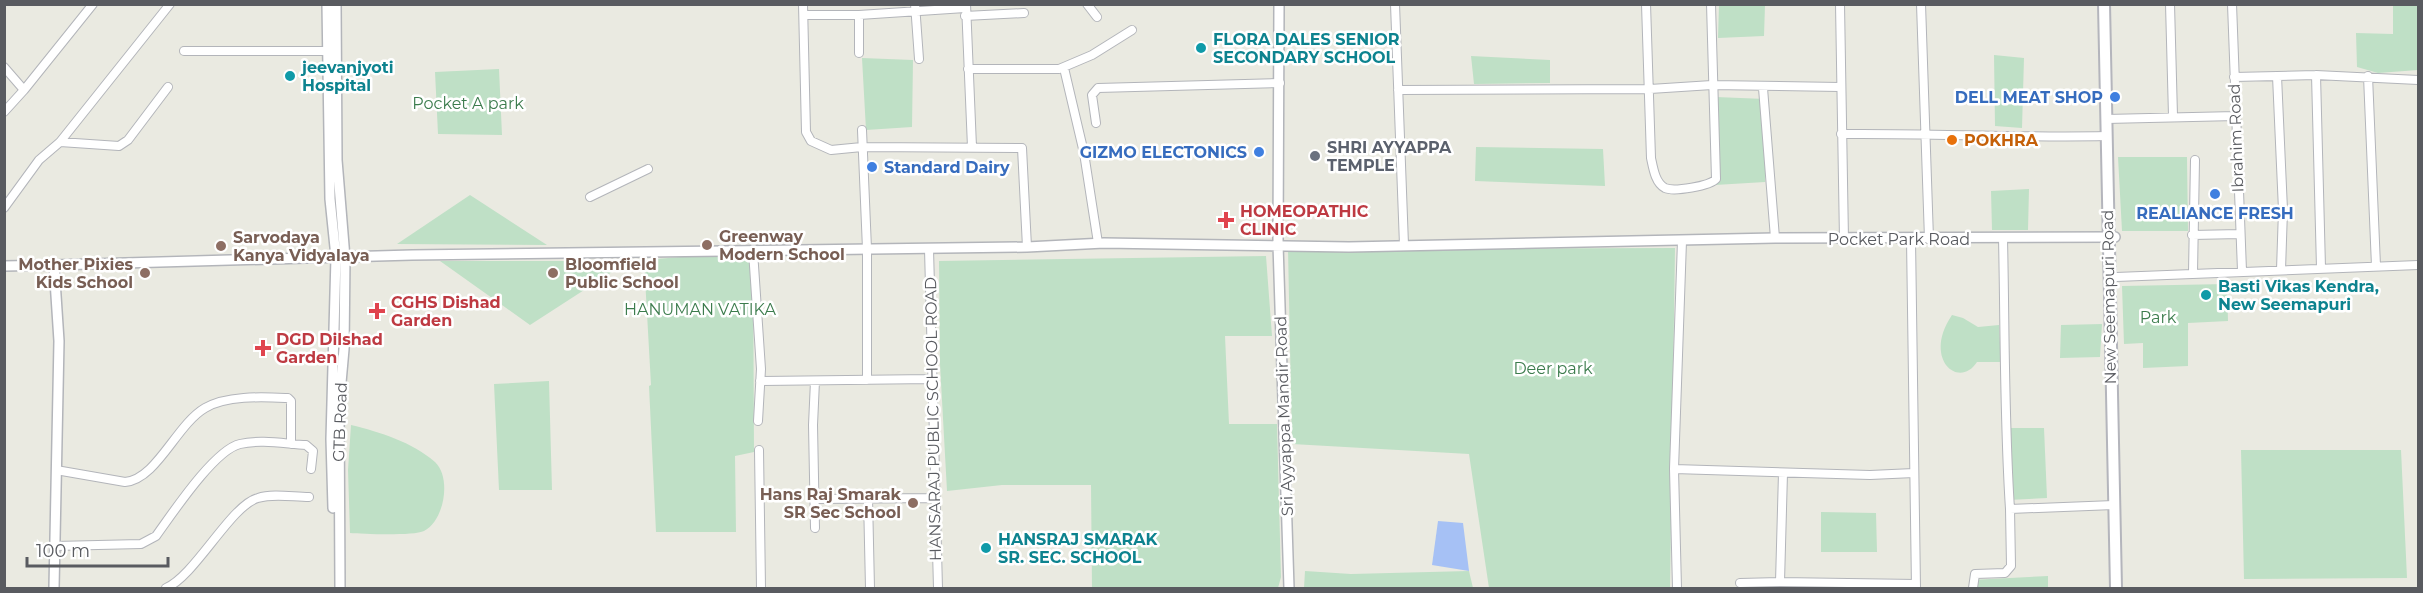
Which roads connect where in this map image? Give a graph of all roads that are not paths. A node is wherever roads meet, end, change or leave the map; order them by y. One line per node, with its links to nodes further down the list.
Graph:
1 (93, 4): 42 (street)
2 (170, 4): 53 (street)
3 (327, 4): 25 (street, GTB Road)
4 (336, 4): 25 (street, GTB Road)
5 (803, 4): 20 (street)
6 (1087, 4): 22 (street)
7 (1279, 4): 36 (street, Sri Ayyappa Mandir Road)
8 (1395, 4): 43 (street)
9 (1646, 4): 41 (street)
10 (1711, 4): 37 (street)
11 (1840, 4): 39 (street)
12 (1922, 4): 50 (street)
13 (2104, 4): 47 (main road, New Seemapuri Road)
14 (2111, 4): 47 (main road, New Seemapuri Road)
15 (2170, 4): 45 (street)
16 (2232, 4): 34 (street, Ibrahim Road)
17 (916, 8): 18 (street); 21 (street); 27 (street)
18 (965, 10): 19 (street); 30 (street)
19 (1024, 13)
20 (804, 15): 21 (street); 54 (street)
21 (859, 15): 26 (street)
22 (1097, 17)
23 (1132, 30): 29 (street)
24 (184, 51): 25 (street)
25 (332, 51): 76 (street, GTB Road)
26 (859, 52)
27 (919, 59)
28 (4, 67): 42 (street)
29 (1064, 68): 30 (street); 69 (street)
30 (968, 69): 55 (street)
31 (2316, 75): 32 (street); 33 (street); 81 (street)
32 (2277, 76): 34 (street); 82 (street)
33 (2368, 76): 35 (street); 80 (street)
34 (2234, 77): 46 (street, Ibrahim Road)
35 (2418, 80)
36 (1280, 83): 48 (street); 70 (street, Sri Ayyappa Mandir Road)
37 (1712, 85): 40 (street); 41 (street); 41 (street)
38 (168, 87): 53 (street)
39 (1840, 87): 40 (street); 51 (street)
40 (1763, 88): 63 (street)
41 (1650, 89): 43 (street)
42 (24, 90): 44 (street)
43 (1398, 90): 71 (street)
44 (4, 112)
45 (2173, 116): 46 (street); 47 (street)
46 (2236, 116): 60 (street, Ibrahim Road)
47 (2109, 119): 52 (main road, New Seemapuri Road); 62 (main road, New Seemapuri Road)
48 (1096, 123)
49 (862, 130): 54 (street)
50 (1926, 133): 51 (street); 52 (street); 64 (street)
51 (1841, 134): 67 (street)
52 (2106, 135): 62 (main road, New Seemapuri Road)
53 (60, 142): 59 (street)
54 (862, 147): 55 (street); 73 (street)
55 (972, 147): 72 (street)
56 (2195, 160): 61 (street)
57 (648, 169): 58 (street)
58 (590, 197)
59 (4, 208)
60 (2240, 234): 61 (street); 83 (street, Ibrahim Road)
61 (2192, 235): 84 (street)
62 (2111, 237): 65 (street, Pocket Park Road); 85 (main road, New Seemapuri Road); 103 (main road, New Seemapuri Road)
63 (1775, 238): 67 (street, Pocket Park Road); 68 (street, Pocket Park Road)
64 (1929, 238): 65 (street, Pocket Park Road); 66 (street, Pocket Park Road)
65 (2003, 238): 104 (street)
66 (1911, 239): 67 (street, Pocket Park Road); 98 (street)
67 (1844, 240)
68 (1682, 241): 71 (street, Pocket Park Road); 95 (street)
69 (1098, 243): 70 (street, Pocket Park Road); 72 (street, Pocket Park Road)
70 (1278, 244): 71 (street, Pocket Park Road); 117 (street, Sri Ayyappa Mandir Road)
71 (1404, 245)
72 (1027, 247): 74 (street, Pocket Park Road)
73 (867, 249): 74 (street, Pocket Park Road); 75 (street, Pocket Park Road); 87 (street)
74 (929, 249): 86 (street, HANSARAJ PUBLIC SCHOOL ROAD)
75 (753, 251): 76 (street, Pocket Park Road); 88 (street)
76 (341, 257): 77 (street, Pocket Park Road); 91 (street, GTB Road)
77 (54, 265): 79 (street, Pocket Park Road); 96 (street)
78 (2418, 265): 80 (street)
79 (4, 266)
80 (2376, 266): 81 (street)
81 (2321, 268): 82 (street)
82 (2281, 270): 83 (street)
83 (2242, 272): 84 (street)
84 (2193, 273): 85 (street)
85 (2116, 277): 121 (main road, New Seemapuri Road)
86 (932, 379): 87 (street); 101 (street, HANSARAJ PUBLIC SCHOOL ROAD)
87 (867, 380): 89 (street)
88 (760, 381): 89 (street); 90 (street)
89 (815, 381): 102 (street)
90 (758, 421)
91 (335, 439): 112 (street, GTB Road); 113 (street, GTB Road)
92 (291, 444): 94 (street); 96 (street); 106 (street)
93 (759, 450): 114 (street)
94 (311, 469)
95 (1674, 469): 97 (street); 118 (street)
96 (56, 470): 106 (street)
97 (1783, 473): 98 (street); 107 (street)
98 (1914, 473): 109 (street)
99 (309, 497): 111 (street)
100 (868, 498): 101 (street); 102 (street); 115 (street)
101 (935, 498): 116 (street, HANSARAJ PUBLIC SCHOOL ROAD)
102 (815, 499): 105 (street)
103 (2114, 505): 104 (street); 120 (main road, New Seemapuri Road)
104 (2010, 509): 119 (street)
105 (815, 528)
106 (55, 546): 110 (street)
107 (1780, 582): 108 (street); 109 (street)
108 (1740, 583)
109 (1916, 586)
110 (54, 588)
111 (166, 588)
112 (335, 588)
113 (340, 588)
114 (761, 588)
115 (870, 588)
116 (938, 588)
117 (1289, 588)
118 (1677, 588)
119 (1973, 588)
120 (2116, 588)
121 (2121, 588)

